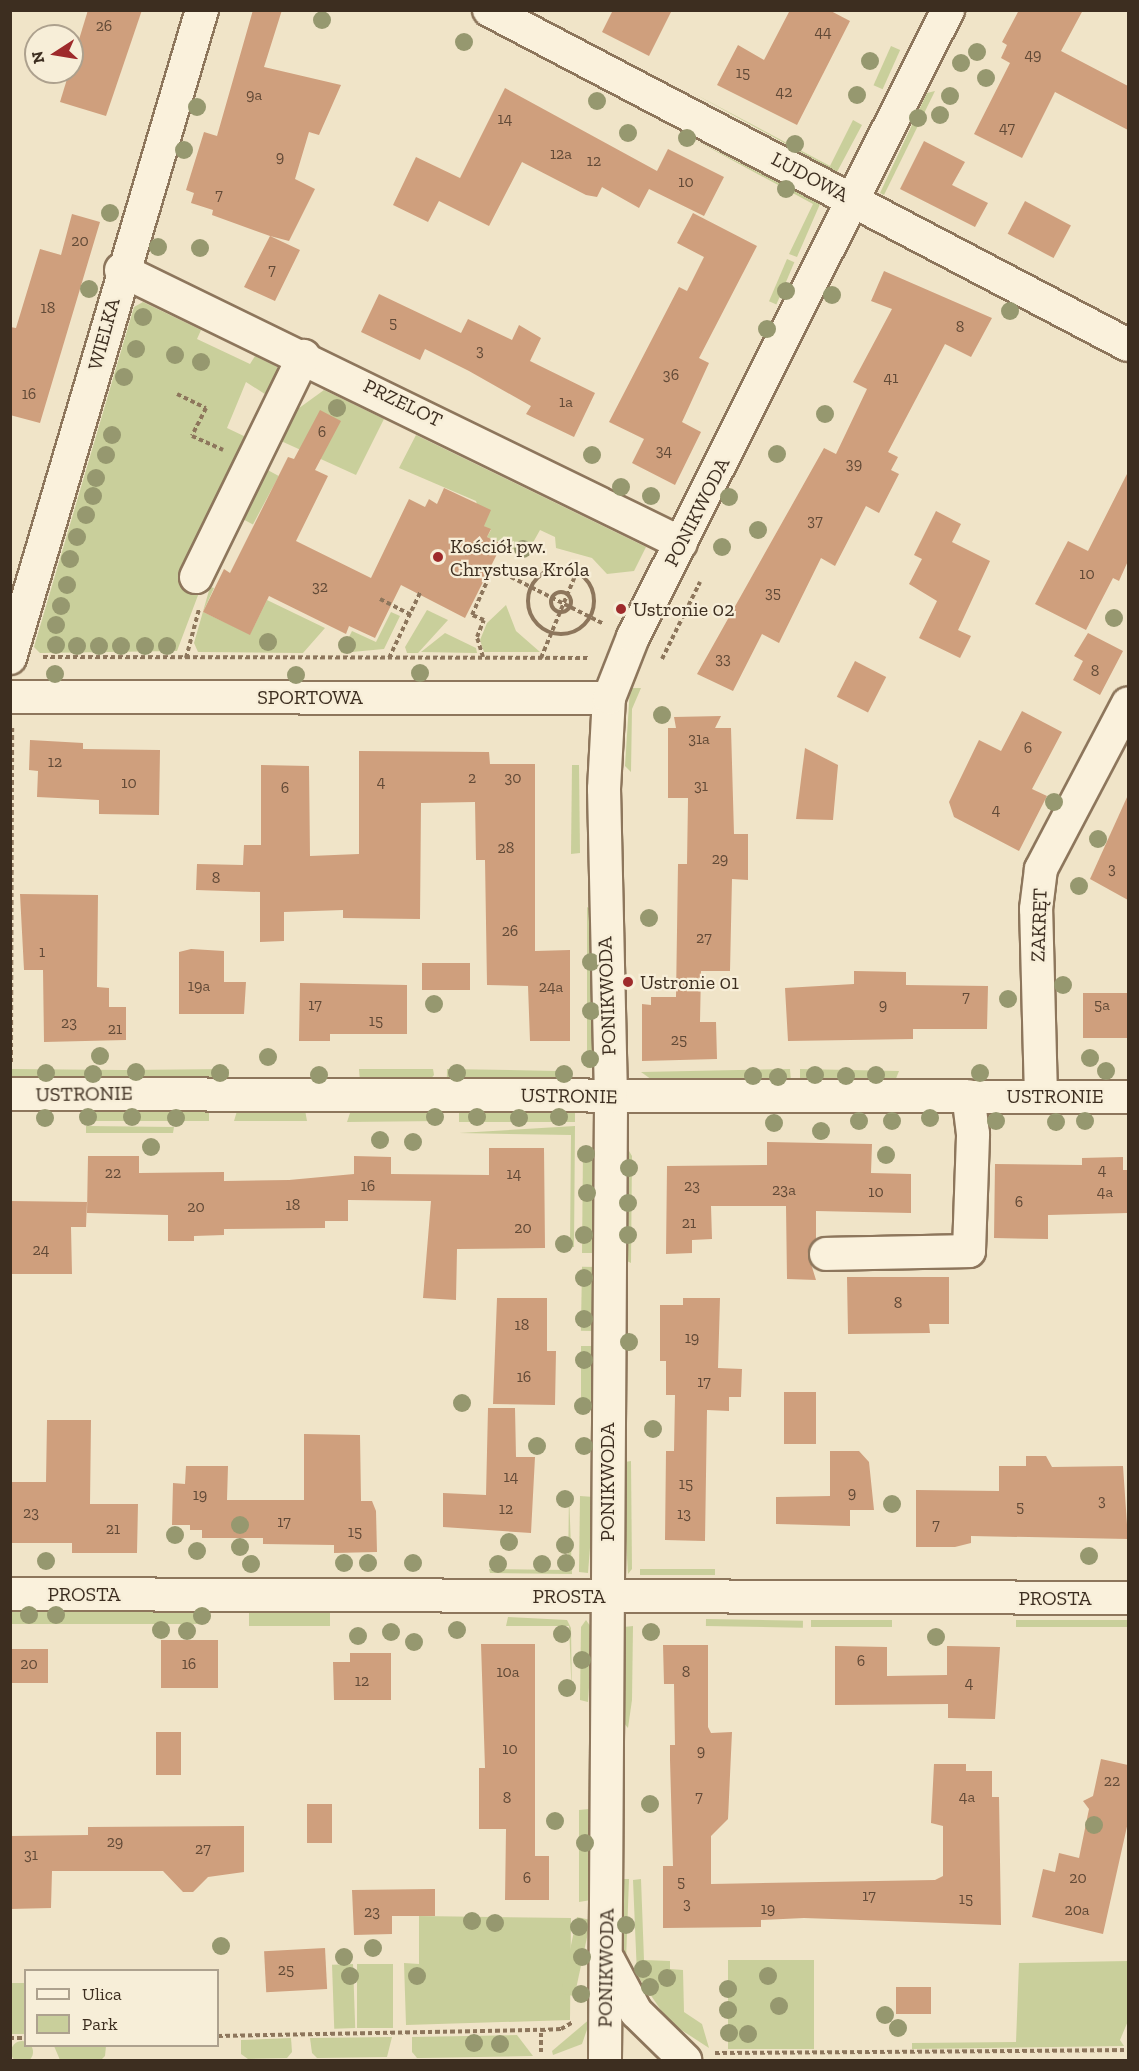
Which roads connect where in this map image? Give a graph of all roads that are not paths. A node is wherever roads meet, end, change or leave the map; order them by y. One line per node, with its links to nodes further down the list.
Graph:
1 (202, 10): 5 (street, WIELKA)
2 (489, 10): 4 (street, LUDOWA)
3 (948, 10): 4 (street, PONIKWODA)
4 (853, 200): 6 (street, LUDOWA); 8 (street, PONIKWODA)
5 (122, 270): 7 (street, PRZELOT); 10 (street, WIELKA)
6 (1128, 345)
7 (304, 356): 8 (street, PRZELOT); 9 (street)
8 (681, 543): 11 (street, PONIKWODA)
9 (196, 577)
10 (25, 657)
11 (596, 698): 13 (street, SPORTOWA); 17 (street, PONIKWODA)
12 (1128, 703): 16 (street, ZAKRĘT)
13 (13, 708)
14 (10, 1094): 17 (street, USTRONIE)
15 (968, 1096): 16 (street, USTRONIE); 17 (street, USTRONIE); 19 (street)
16 (1041, 1096): 18 (street, USTRONIE)
17 (610, 1097): 21 (street, PONIKWODA)
18 (1128, 1097)
19 (826, 1254)
20 (10, 1594): 21 (street, PROSTA)
21 (606, 1596): 22 (street, PROSTA); 23 (street, PONIKWODA)
22 (1128, 1598)
23 (608, 1958): 24 (street); 25 (street, PONIKWODA)
24 (698, 2056)
25 (604, 2061)

